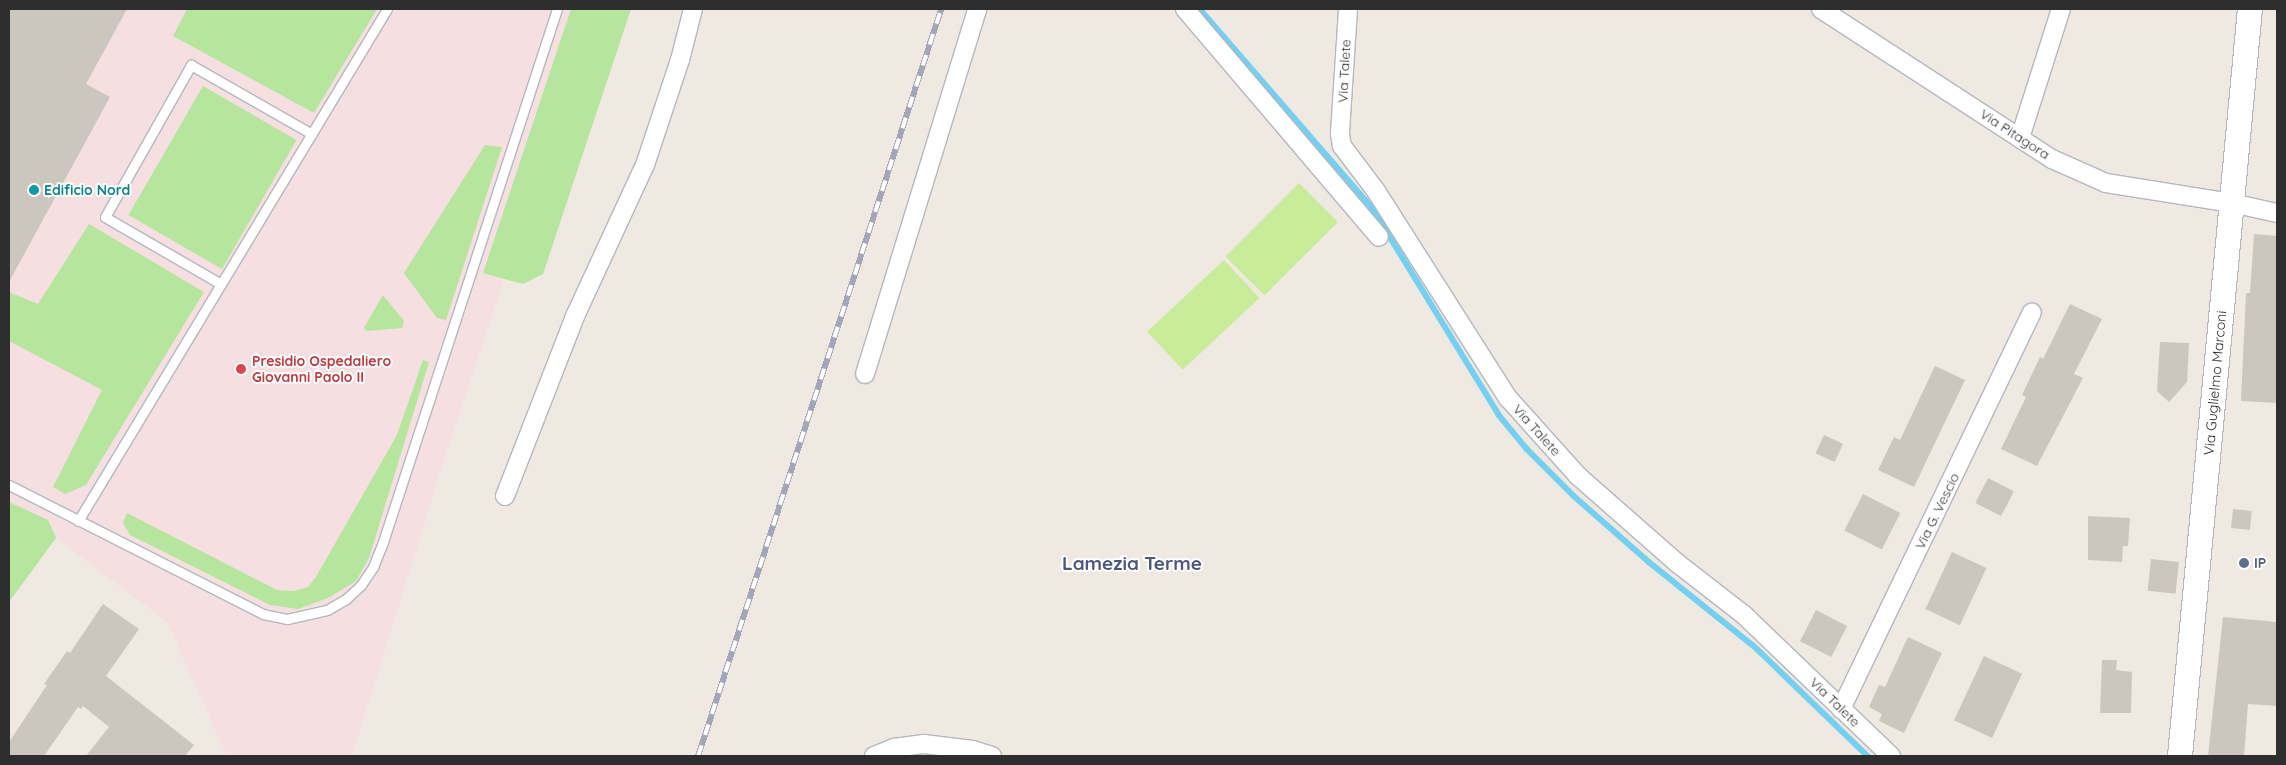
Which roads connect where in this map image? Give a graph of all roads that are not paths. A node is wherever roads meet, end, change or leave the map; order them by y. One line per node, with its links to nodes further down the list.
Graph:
1 (388, 9): 10 (lane)
2 (557, 9): 22 (lane)
3 (693, 9): 21 (street)
4 (977, 9): 19 (street)
5 (1185, 9): 13 (street)
6 (1348, 9): 12 (street, Via Talete)
7 (1821, 9): 11 (street, Via Pitagora)
8 (2061, 9): 11 (street)
9 (2250, 9): 14 (main road, Via Guglielmo Marconi)
10 (312, 134): 17 (lane); 17 (lane)
11 (2020, 138): 14 (street, Via Pitagora)
12 (1342, 146): 13 (street); 23 (street, Via Talete)
13 (1319, 166): 16 (street)
14 (2232, 203): 15 (street, Via Pitagora); 27 (main road, Via Guglielmo Marconi)
15 (2277, 213)
16 (1379, 237)
17 (221, 284): 22 (lane)
18 (2032, 313): 23 (street, Via G. Vescio)
19 (864, 374)
20 (9, 485): 22 (lane)
21 (505, 496)
22 (78, 521)
23 (1841, 708): 26 (street, Via Talete)
24 (874, 756): 25 (street)
25 (992, 756)
26 (1891, 756)
27 (2180, 756)

